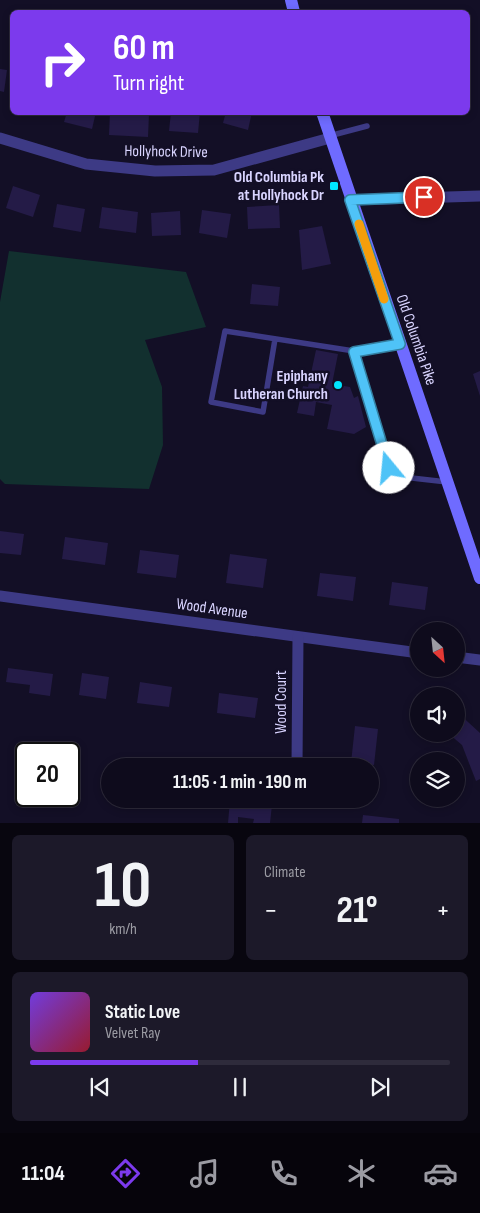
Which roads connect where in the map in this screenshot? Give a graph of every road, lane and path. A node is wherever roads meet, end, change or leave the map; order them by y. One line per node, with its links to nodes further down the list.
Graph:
1 (323, 115): 3 (main road, Old Columbia Pike)
2 (367, 126): 3 (lane)
3 (330, 137): 4 (street, Hollyhock Drive); 6 (main road, Old Columbia Pike)
4 (0, 138)
5 (480, 196): 6 (street)
6 (350, 200): 8 (main road, Old Columbia Pike)
7 (275, 339): 7 (lane); 9 (lane)
8 (400, 344): 9 (lane); 10 (main road, Old Columbia Pike)
9 (354, 352): 10 (lane)
10 (447, 482): 11 (main road, Old Columbia Pike)
11 (480, 578)
12 (0, 596): 13 (street, Wood Avenue)
13 (298, 637): 14 (street, Wood Avenue); 17 (street, Wood Court)
14 (410, 651)
15 (465, 658): 16 (street)
16 (480, 660)
17 (297, 758)

